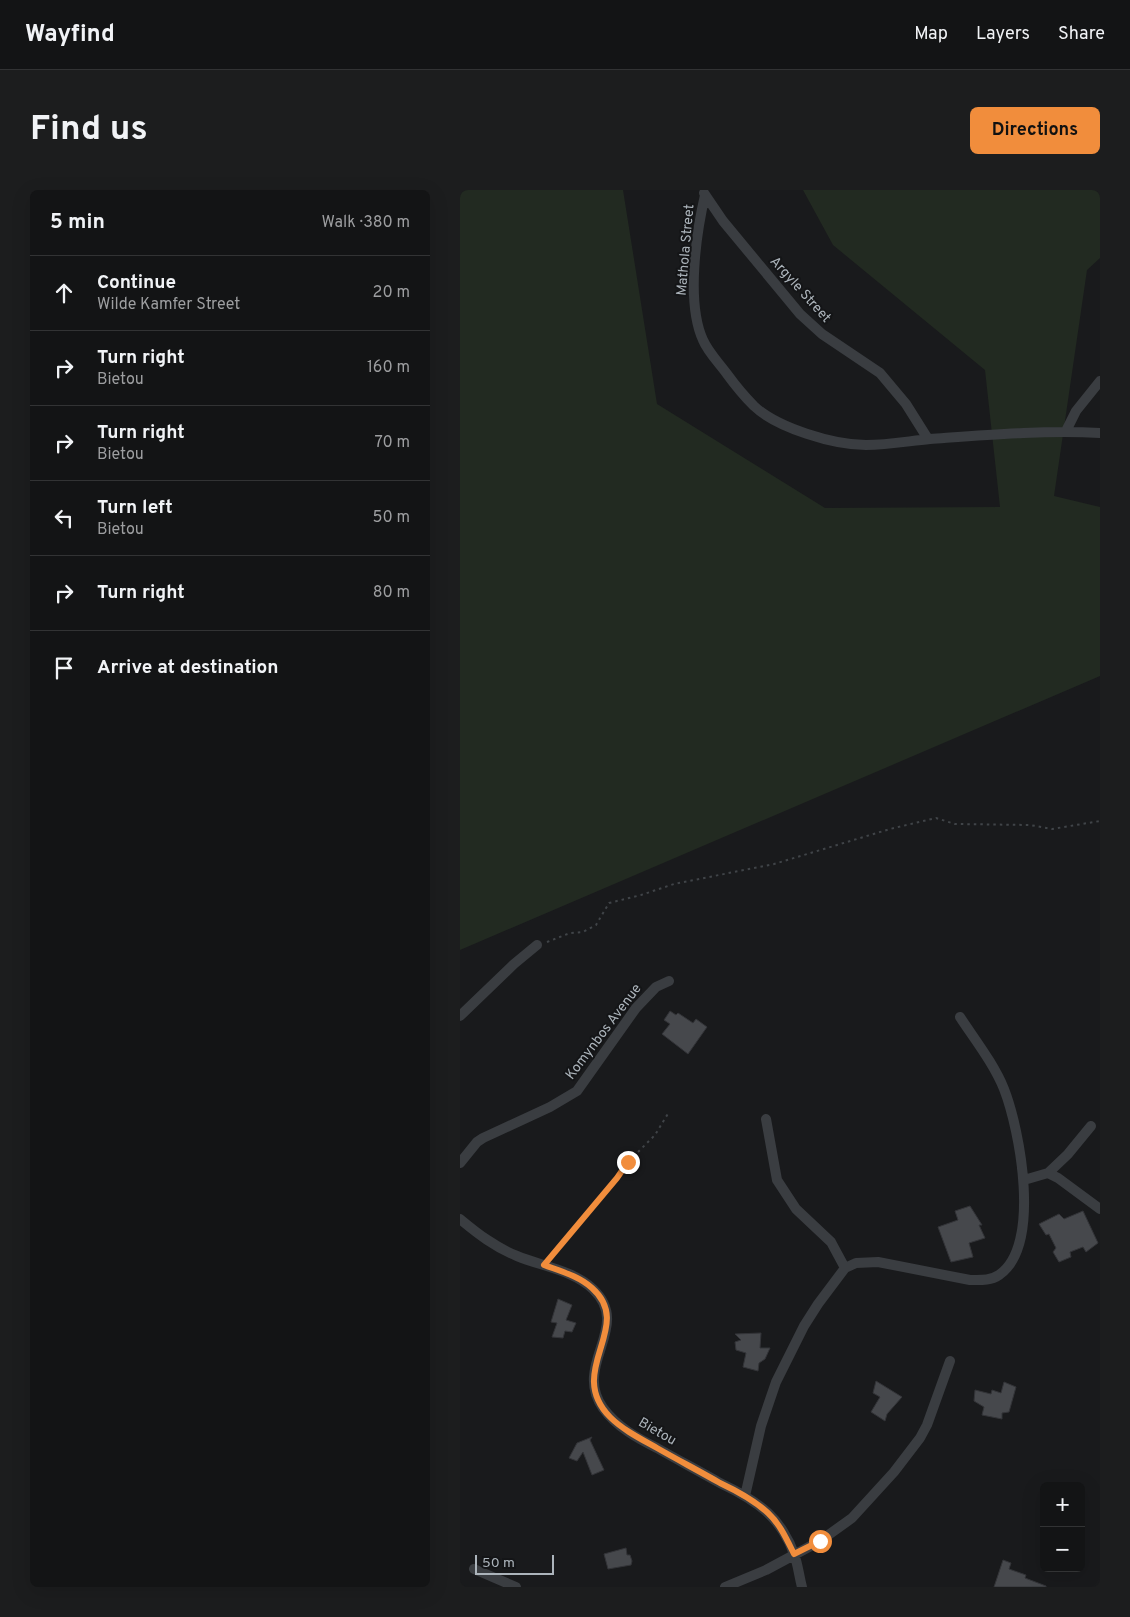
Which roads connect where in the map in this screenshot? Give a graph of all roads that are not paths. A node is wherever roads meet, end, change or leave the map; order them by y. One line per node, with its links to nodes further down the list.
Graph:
1 (704, 192): 5 (street, Argyle Street); 5 (street, Mathola Street)
2 (1100, 381): 3 (street)
3 (1066, 431): 4 (street, Mathola Street); 5 (street, Mathola Street)
4 (1100, 433)
5 (928, 439)
6 (537, 945): 8 (street)
7 (669, 981): 12 (street, Komynbos Avenue)
8 (460, 1016)
9 (960, 1018): 14 (street)
10 (766, 1119): 17 (street)
11 (1091, 1126): 13 (street)
12 (460, 1163)
13 (1048, 1173): 14 (street); 15 (street)
14 (1024, 1180): 17 (street)
15 (1100, 1209)
16 (460, 1219): 19 (street, Bietou)
17 (845, 1268): 19 (street)
18 (950, 1360): 20 (street)
19 (745, 1496): 20 (street, Bietou)
20 (794, 1554): 23 (street); 24 (street, Bietou)
21 (474, 1569): 22 (street)
22 (516, 1587)
23 (725, 1587)
24 (802, 1587)

